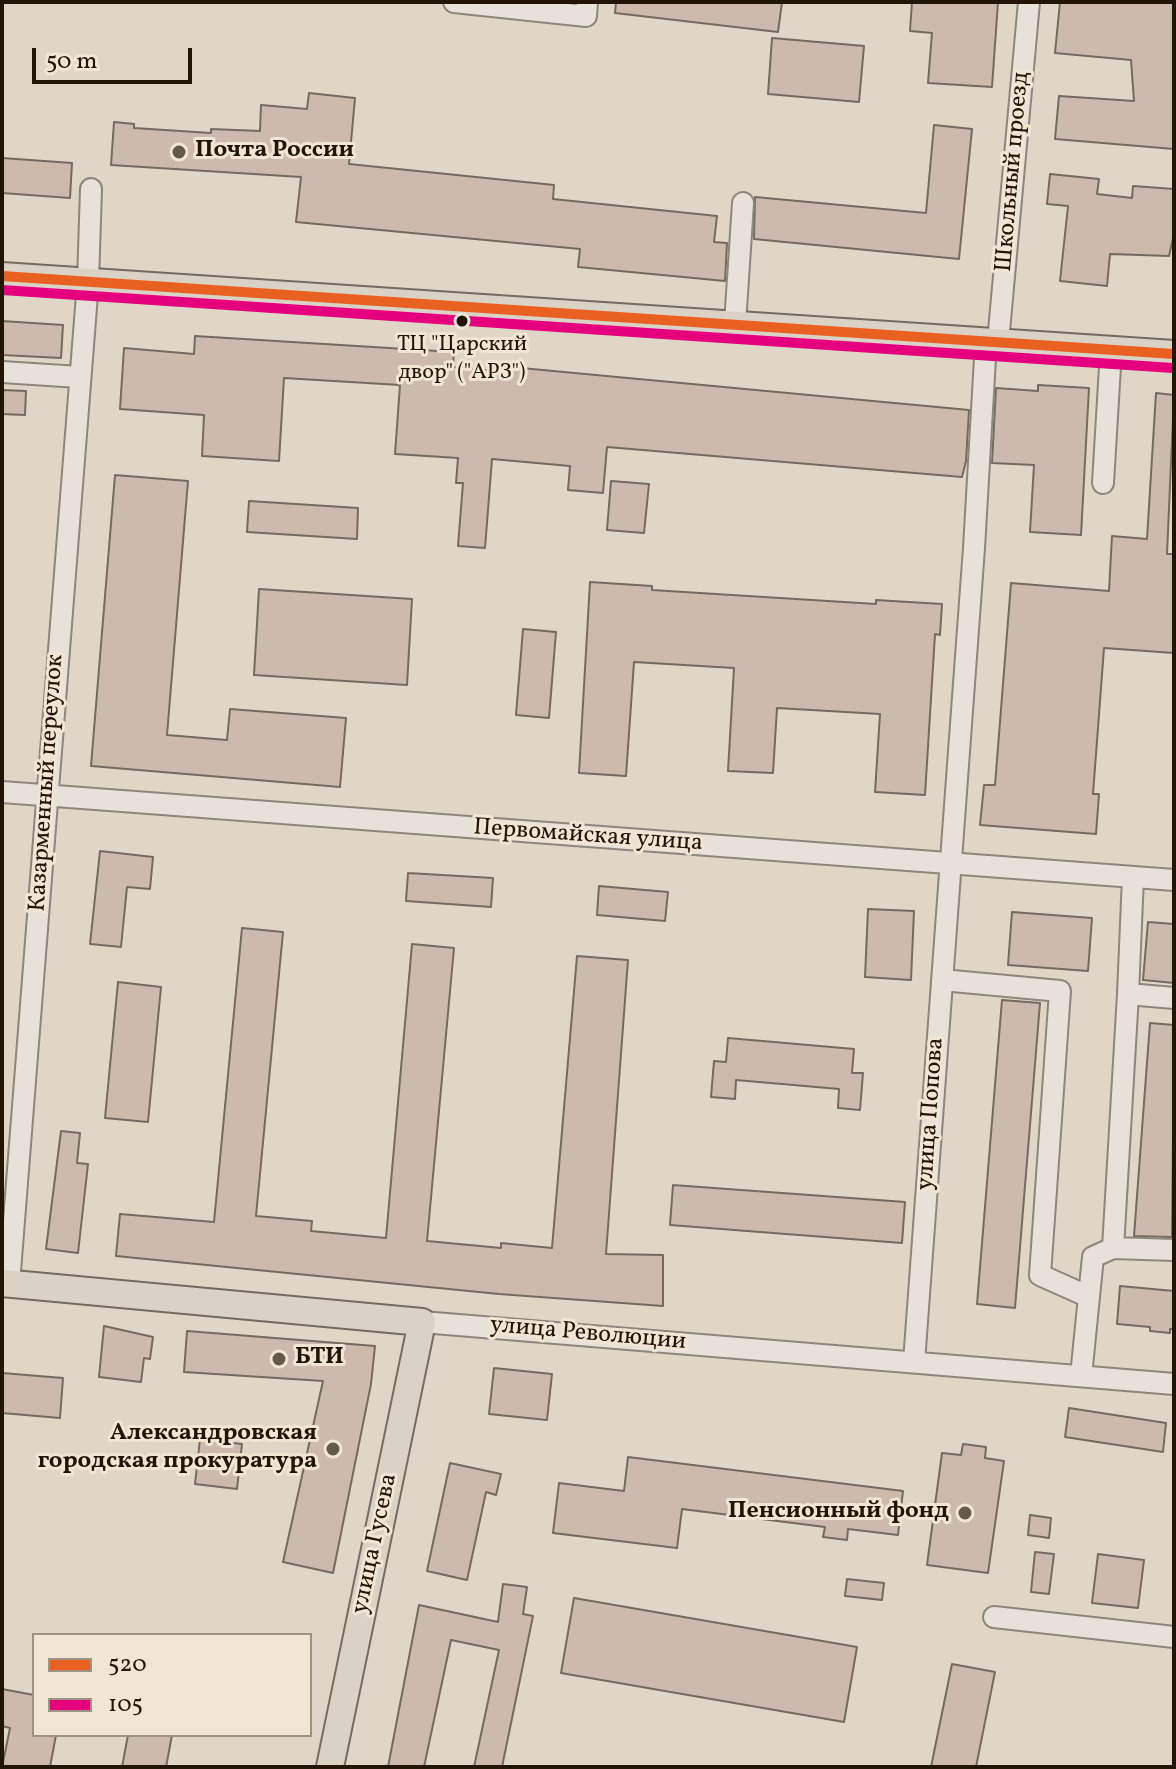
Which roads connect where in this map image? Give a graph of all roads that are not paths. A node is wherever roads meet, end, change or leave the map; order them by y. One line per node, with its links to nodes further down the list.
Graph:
1 (454, 2): 2 (street)
2 (587, 2)
3 (1029, 2): 9 (street, Школьный проезд)
4 (91, 189): 7 (street, Казарменный переулок)
5 (743, 203): 8 (street)
6 (2, 276): 7 (main road)
7 (88, 282): 8 (main road); 13 (street, Казарменный переулок)
8 (735, 324): 9 (main road)
9 (992, 341): 10 (main road); 17 (street, Школьный проезд)
10 (1111, 350): 11 (main road); 14 (street)
11 (1174, 354)
12 (2, 372): 13 (street)
13 (79, 377): 16 (street, Казарменный переулок)
14 (1103, 483)
15 (2, 792): 16 (street, Первомайская улица)
16 (47, 795): 17 (street, Первомайская улица); 25 (street, Казарменный переулок)
17 (950, 865): 18 (street, Первомайская улица); 20 (street, улица Попова)
18 (1133, 877): 19 (street, Первомайская улица); 21 (street)
19 (1174, 880)
20 (942, 980): 26 (street); 28 (street, улица Попова)
21 (1128, 994): 22 (street); 23 (street)
22 (1174, 998)
23 (1113, 1248): 24 (street); 26 (street)
24 (1174, 1250)
25 (5, 1284): 27 (main road, улица Революции)
26 (1087, 1296): 29 (street)
27 (422, 1322): 28 (street, улица Революции); 33 (main road, улица Гусева)
28 (914, 1362): 29 (street, улица Революции)
29 (1081, 1376): 30 (street, улица Революции)
30 (1174, 1384)
31 (994, 1617): 32 (street)
32 (1174, 1637)
33 (330, 1767)

